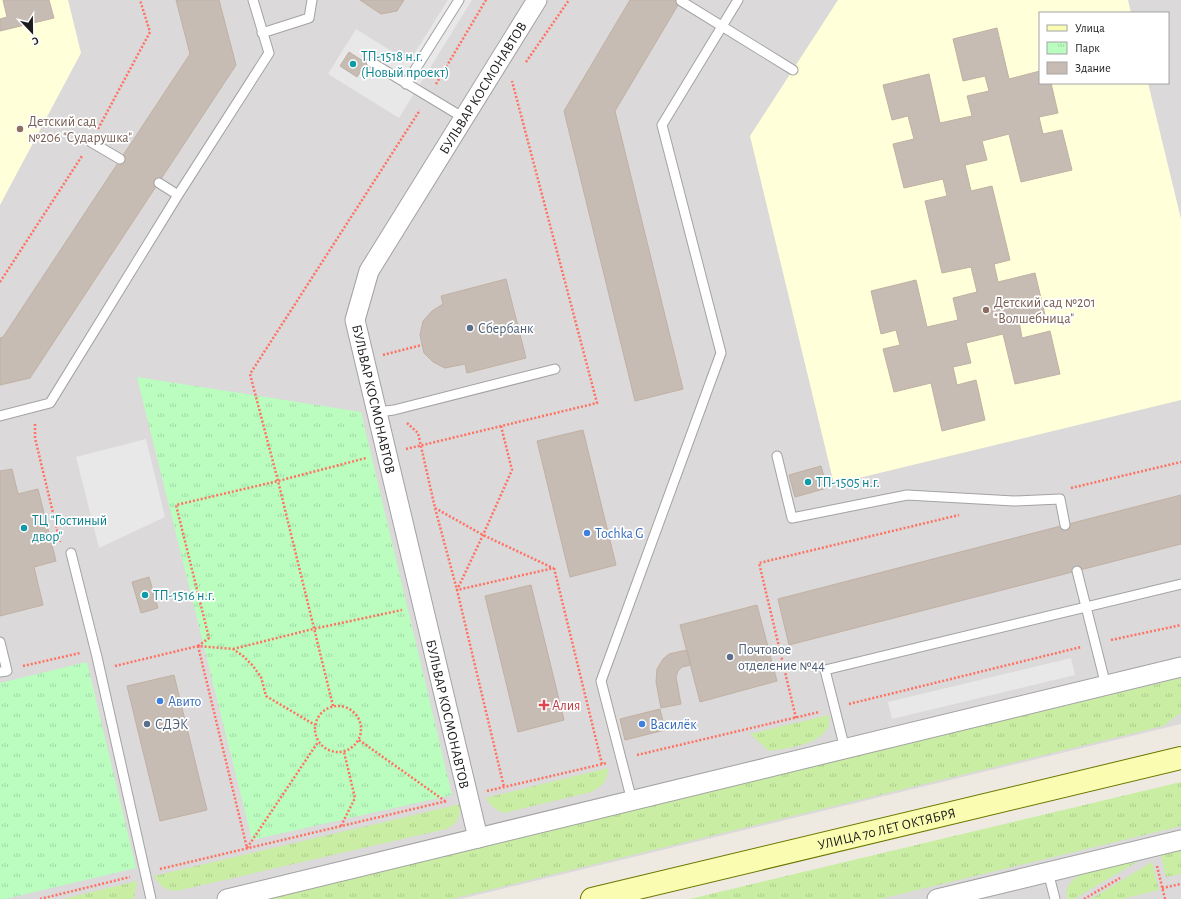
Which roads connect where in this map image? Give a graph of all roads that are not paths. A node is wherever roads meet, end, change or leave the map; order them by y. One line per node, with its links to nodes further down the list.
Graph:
1 (253, 0): 8 (lane)
2 (312, 0): 8 (lane)
3 (459, 0): 11 (lane)
4 (537, 0): 12 (street, БУЛЬВАР КОСМОНАВТОВ)
5 (738, 0): 7 (lane)
6 (681, 1): 7 (lane)
7 (722, 27): 10 (lane); 32 (lane)
8 (262, 33): 16 (lane)
9 (371, 62): 11 (lane)
10 (793, 70)
11 (406, 84): 12 (lane)
12 (464, 118): 18 (street, БУЛЬВАР КОСМОНАВТОВ)
13 (92, 142): 14 (lane)
14 (120, 159)
15 (159, 183): 16 (lane)
16 (178, 195): 19 (lane)
17 (555, 369): 18 (lane)
18 (377, 412): 33 (street, БУЛЬВАР КОСМОНАВТОВ)
19 (0, 416)
20 (777, 456): 21 (lane)
21 (1065, 525)
22 (71, 553): 36 (lane)
23 (1077, 571): 25 (lane)
24 (1181, 584): 25 (lane)
25 (1086, 607): 29 (lane); 30 (lane)
26 (0, 642): 28 (lane)
27 (1181, 668): 29 (street)
28 (0, 672)
29 (1106, 686): 30 (street)
30 (845, 749): 32 (street)
31 (1181, 758): 38 (main road, УЛИЦА 70 ЛЕТ ОКТЯБРЯ)
32 (632, 800): 33 (street)
33 (478, 838): 37 (street)
34 (1181, 840): 35 (street)
35 (1048, 872): 39 (street); 40 (lane)
36 (151, 899)
37 (227, 899)
38 (592, 899)
39 (937, 899)
40 (1055, 899)

